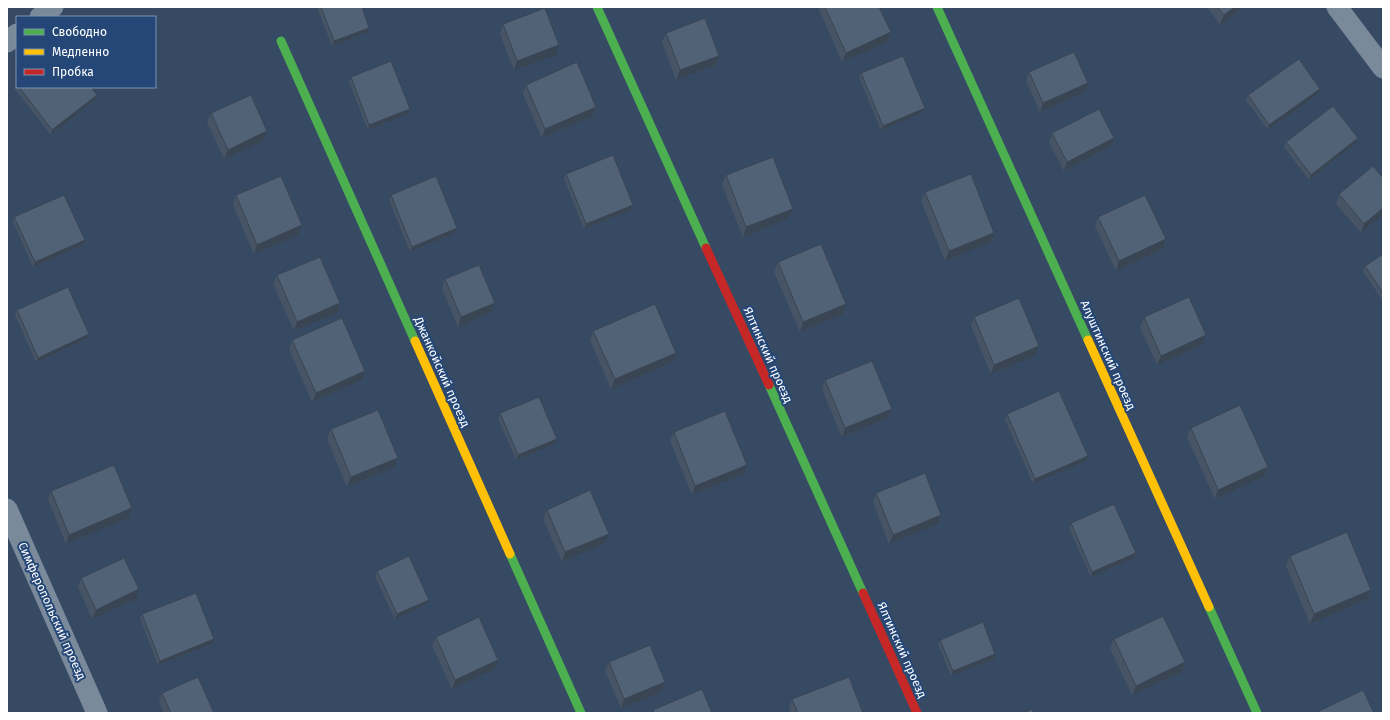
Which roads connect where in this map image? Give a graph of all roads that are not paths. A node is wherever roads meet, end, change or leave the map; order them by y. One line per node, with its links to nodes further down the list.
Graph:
1 (53, 7): 5 (street)
2 (597, 7): 13 (street, Ялтинский проезд)
3 (937, 7): 14 (street, Алуштинский проезд)
4 (1337, 7): 9 (street)
5 (41, 16)
6 (16, 35): 8 (street)
7 (282, 41): 12 (street, Джанкойский проезд)
8 (7, 42)
9 (1383, 68)
10 (7, 509): 11 (street, Симферопольский проезд)
11 (97, 713)
12 (580, 713)
13 (917, 713)
14 (1257, 713)

